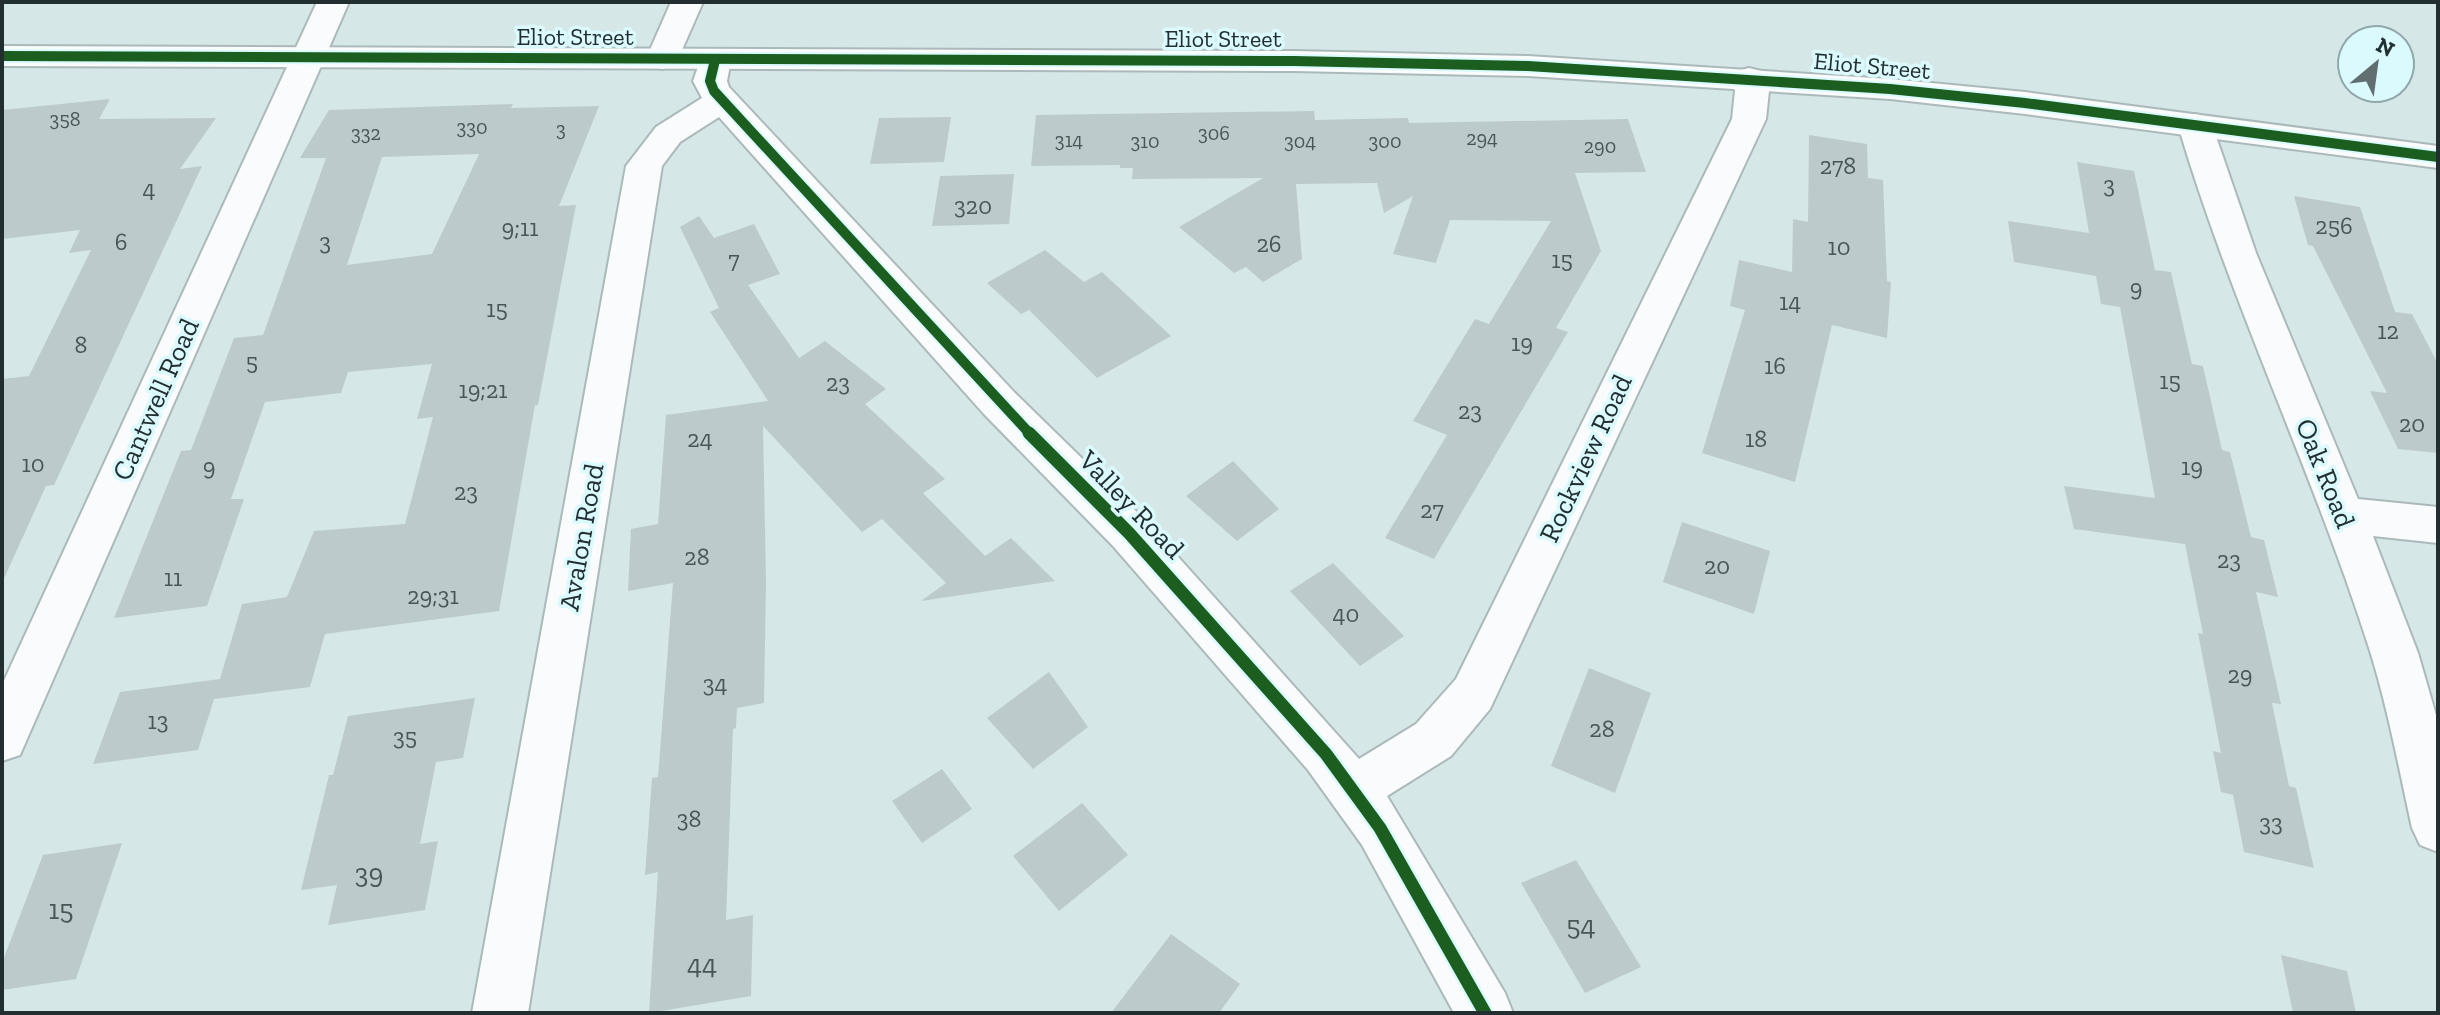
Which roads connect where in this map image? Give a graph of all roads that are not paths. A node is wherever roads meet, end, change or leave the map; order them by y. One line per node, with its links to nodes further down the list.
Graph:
1 (333, 2): 4 (street, Cantwell Road)
2 (687, 2): 5 (street)
3 (2, 56): 4 (street, Eliot Street)
4 (308, 58): 5 (street, Eliot Street); 12 (street, Cantwell Road)
5 (662, 59): 7 (street, Eliot Street)
6 (1749, 78): 7 (street, Eliot Street); 8 (street, Eliot Street); 13 (street, Rockview Road)
7 (720, 80): 13 (street, Valley Road); 15 (street, Avalon Road)
8 (2195, 125): 9 (street, Eliot Street); 10 (street, Oak Road)
9 (2438, 157)
10 (2344, 515): 11 (street); 14 (street, Oak Road)
11 (2438, 525)
12 (2, 739)
13 (1352, 788): 16 (street, Valley Road)
14 (2438, 828)
15 (500, 1013)
16 (1485, 1013)

